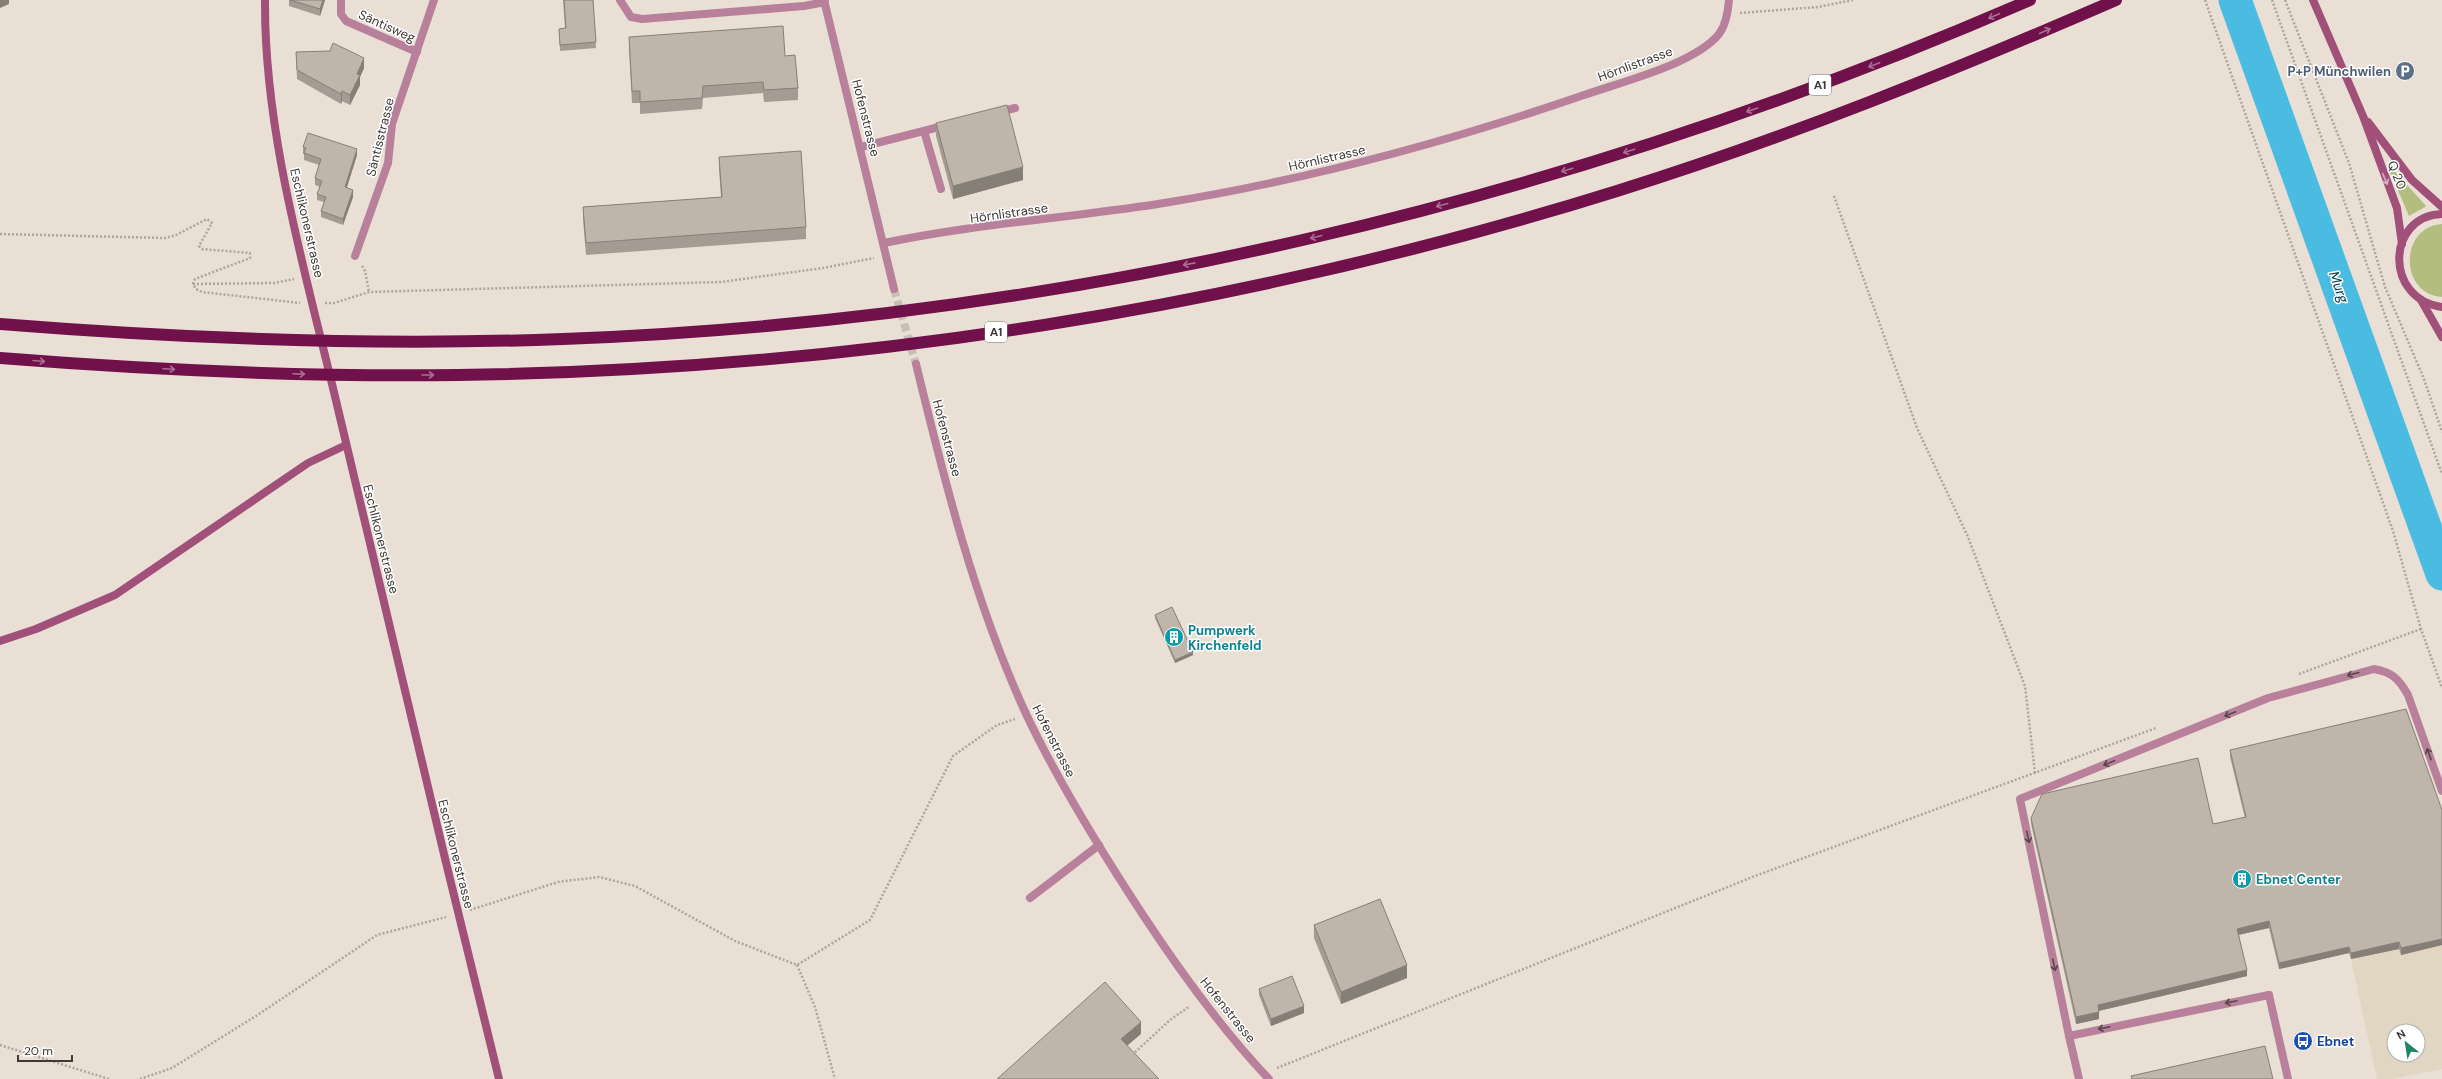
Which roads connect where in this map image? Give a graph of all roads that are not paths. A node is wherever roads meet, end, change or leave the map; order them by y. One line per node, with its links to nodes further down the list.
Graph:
1 (265, 0): 30 (main road, Eschlikonerstrasse)
2 (341, 0): 10 (street, Säntisweg)
3 (434, 0): 10 (street, Säntisstrasse)
4 (620, 0): 9 (street)
5 (1729, 0): 20 (street, Hörnlistrasse)
6 (2030, 0): 26 (highway, A1, one-way to 26)
7 (2116, 0): 28 (highway, A1, one-way to 7)
8 (2313, 0): 13 (main road, Q 20)
9 (824, 1): 16 (street, Hofenstrasse)
10 (417, 52): 22 (street, Säntisstrasse)
11 (1015, 108): 12 (street)
12 (992, 114)
13 (2363, 116): 18 (main road, Q 20); 21 (main road, Q 20, one-way to 21)
14 (955, 123): 15 (street)
15 (924, 131): 16 (street); 17 (street)
16 (861, 147): 20 (street, Hofenstrasse)
17 (941, 189)
18 (2442, 207)
19 (2442, 214): 21 (main road, Q 20)
20 (884, 243): 23 (street, Hofenstrasse)
21 (2402, 244): 24 (main road, Q 20)
22 (355, 256)
23 (894, 290)
24 (2421, 300): 25 (main road, Q 20); 27 (main road, Q 20)
25 (2442, 307)
26 (0, 324)
27 (2442, 337)
28 (0, 358)
29 (916, 364): 33 (street, Hofenstrasse)
30 (346, 445): 31 (main road); 37 (main road, Eschlikonerstrasse)
31 (0, 641)
32 (2442, 791): 35 (street, one-way to 35)
33 (1099, 846): 34 (street); 36 (street, Hofenstrasse)
34 (1030, 898)
35 (2069, 1036): 38 (street); 39 (street, one-way to 35)
36 (1266, 1076)
37 (499, 1079)
38 (2079, 1079)
39 (2288, 1079)

